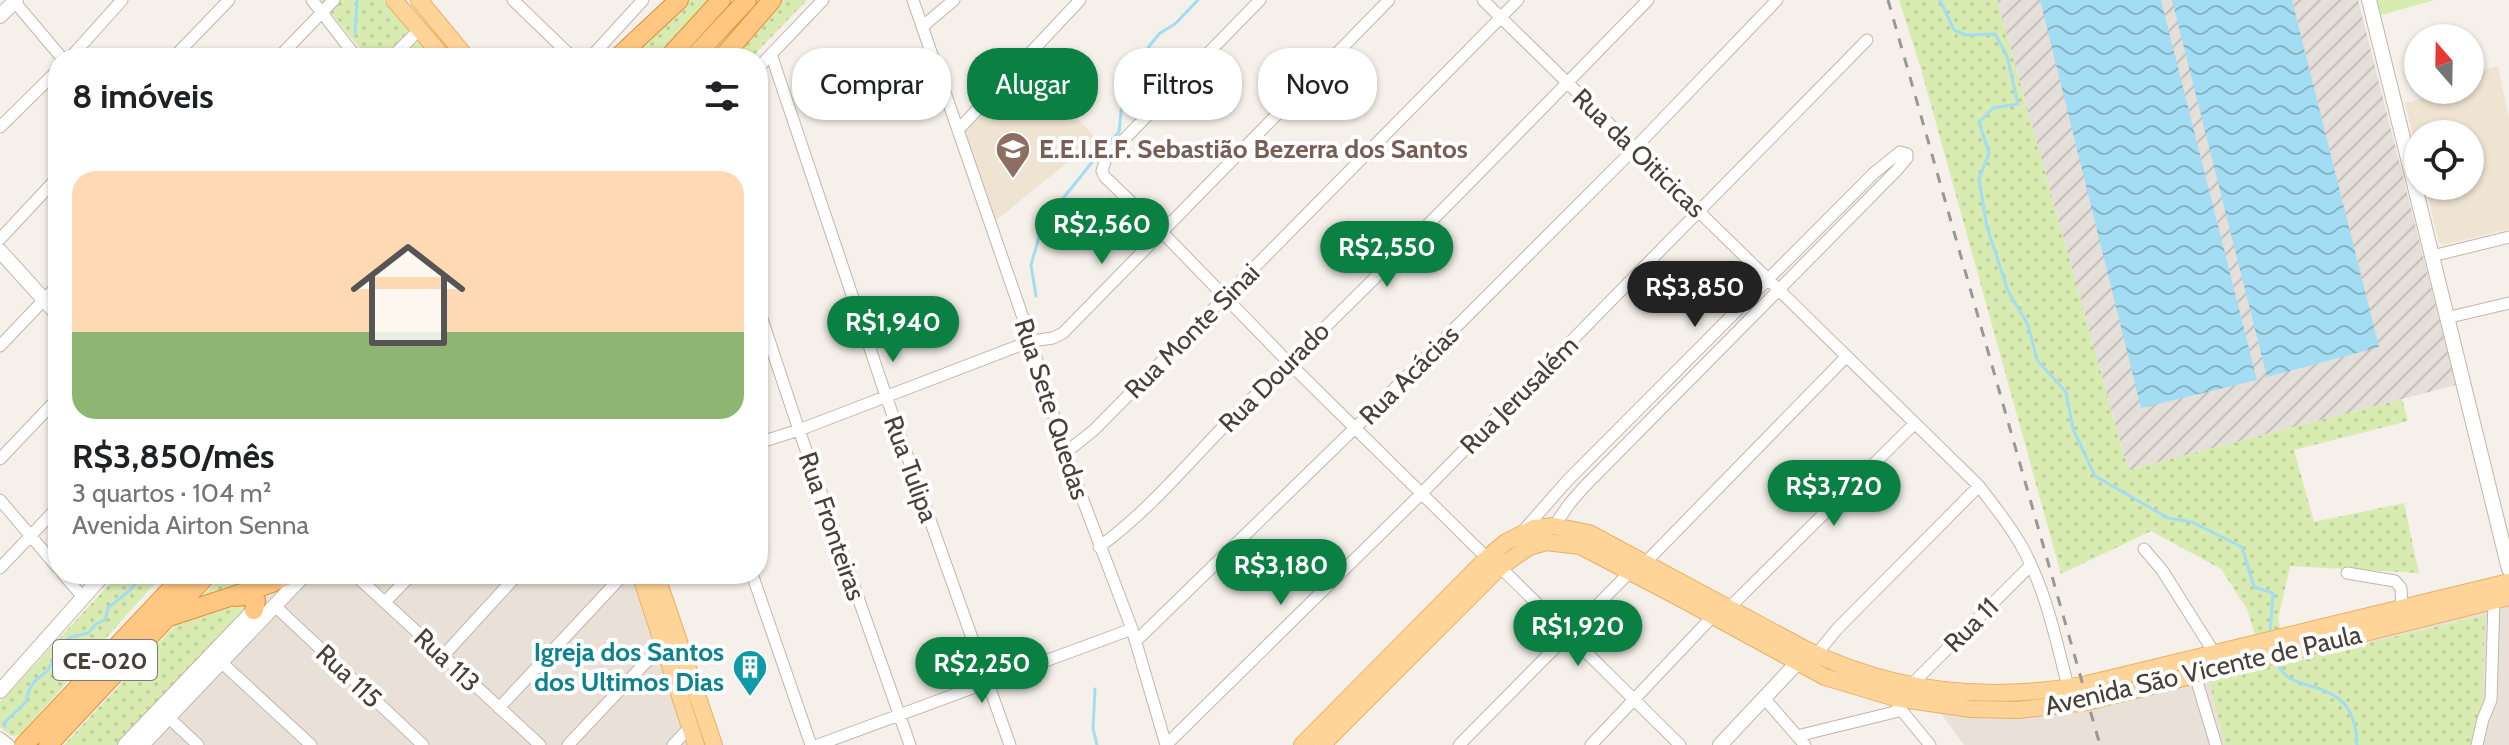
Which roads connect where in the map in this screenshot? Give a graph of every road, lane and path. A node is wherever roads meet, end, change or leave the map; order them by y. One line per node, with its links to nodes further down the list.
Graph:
1 (15, 0): 26 (street); 31 (street)
2 (122, 0): 32 (street)
3 (229, 0): 33 (street)
4 (312, 0): 25 (street)
5 (334, 0): 25 (street)
6 (394, 0): 29 (main road)
7 (419, 0): 38 (main road)
8 (513, 0): 39 (street)
9 (643, 0): 40 (street)
10 (679, 0): 41 (highway)
11 (721, 0): 42 (highway)
12 (747, 0): 43 (highway)
13 (772, 0): 44 (highway)
14 (823, 0): 45 (street)
15 (913, 0): 28 (street, Rua Sete Quedas)
16 (954, 0): 28 (street)
17 (1080, 0): 50 (street)
18 (1260, 0): 54 (street)
19 (1389, 0): 54 (street)
20 (1483, 0): 27 (street, Rua da Oiticicas)
21 (1518, 0): 27 (street, Rua Monte Sinai)
22 (1648, 0): 48 (street, Rua Dourado)
23 (1777, 0): 51 (street, Rua Acácias)
24 (2369, 0): 58 (street)
25 (321, 12): 34 (street); 35 (street)
26 (0, 16)
27 (1501, 17): 48 (street, Rua da Oiticicas); 62 (street, Rua Monte Sinai)
28 (922, 27): 50 (street, Rua Sete Quedas)
29 (420, 29): 36 (street); 37 (main road)
30 (1867, 40): 53 (street, Rua Jerusalém)
31 (54, 48)
32 (79, 48)
33 (183, 48)
34 (287, 48)
35 (349, 48)
36 (401, 48)
37 (436, 48)
38 (459, 48)
39 (563, 48)
40 (599, 48)
41 (628, 48)
42 (677, 48)
43 (702, 48)
44 (731, 48)
45 (771, 54): 46 (street); 73 (street, Rua Tulipa)
46 (768, 57)
47 (48, 80): 49 (street)
48 (1567, 83): 51 (street, Rua da Oiticicas); 71 (street, Rua Dourado)
49 (0, 127)
50 (959, 129): 68 (street, Rua Sete Quedas)
51 (1634, 149): 53 (street, Rua da Oiticicas); 77 (street, Rua Acácias)
52 (48, 188): 56 (street)
53 (1699, 212): 59 (street, Rua da Oiticicas); 83 (street, Rua Jerusalém)
54 (1161, 231): 62 (street); 68 (street)
55 (2509, 237): 58 (street)
56 (0, 239)
57 (0, 251): 63 (street)
58 (2432, 256): 66 (street)
59 (1768, 280): 60 (street, Rua da Oiticicas); 60 (street); 72 (street)
60 (1778, 290): 70 (street, Rua da Oiticicas); 74 (street)
61 (48, 297): 63 (street)
62 (1226, 297): 71 (street); 80 (street, Rua Monte Sinai)
63 (45, 300): 64 (street); 69 (street)
64 (48, 303)
65 (2509, 303): 66 (street)
66 (2446, 318): 96 (street)
67 (768, 337): 78 (street, Rua Fronteiras)
68 (1031, 341): 73 (street); 80 (street, Rua Sete Quedas)
69 (0, 346)
70 (1846, 357): 76 (street, Rua da Oiticicas); 93 (street)
71 (1289, 363): 77 (street); 89 (street, Rua Dourado)
72 (1660, 389): 74 (street); 87 (street)
73 (886, 396): 78 (street); 138 (street, Rua Tulipa)
74 (1669, 399): 86 (street)
75 (48, 409): 81 (street)
76 (1914, 424): 82 (street, Rua da Oiticicas); 120 (street)
77 (1356, 427): 83 (street); 128 (street, Rua Acácias)
78 (799, 430): 79 (street); 146 (street, Rua Fronteiras)
79 (768, 440)
80 (1065, 453): 89 (street, Rua Sete Quedas)
81 (0, 459)
82 (1979, 486): 94 (street, Rua da Oiticicas); 132 (street)
83 (1421, 494): 92 (street); 168 (street, Rua Jerusalém)
84 (0, 500): 88 (street)
85 (48, 517): 88 (street)
86 (1554, 526): 87 (main road); 93 (main road, Avenida São Vicente de Paula)
87 (1523, 532): 92 (main road)
88 (30, 536): 91 (street); 95 (street)
89 (1099, 547): 126 (street, Rua Sete Quedas)
90 (2144, 549): 131 (street)
91 (48, 557)
92 (1493, 562): 97 (main road, Avenida São Vicente de Paula); 127 (street); 169 (main road); 170 (main road)
93 (1646, 562): 114 (main road, Avenida São Vicente de Paula)
94 (2031, 565): 139 (street, Rua 11); 140 (street, Rua da Oiticicas)
95 (0, 568)
96 (2509, 569)
97 (1629, 573): 114 (main road, Avenida São Vicente de Paula); 127 (street)
98 (2347, 573): 121 (street)
99 (2509, 582): 121 (main road, Avenida São Vicente de Paula)
100 (72, 584): 115 (street)
101 (94, 584): 115 (street)
102 (162, 584): 134 (highway)
103 (176, 584): 134 (highway, CE-020)
104 (199, 584): 123 (highway, CE-020)
105 (262, 584): 118 (highway)
106 (296, 584): 119 (street)
107 (365, 584): 117 (street, Rua 113)
108 (402, 584): 117 (street)
109 (509, 584): 133 (street)
110 (615, 584): 145 (street)
111 (643, 584): 129 (main road)
112 (659, 584): 163 (main road)
113 (755, 584): 164 (street)
114 (1683, 591): 120 (main road, Avenida São Vicente de Paula); 124 (main road, Avenida São Vicente de Paula)
115 (82, 596): 141 (street)
116 (2501, 598): 125 (main road, Avenida São Vicente de Paula); 177 (street)
117 (385, 602): 133 (street, Rua 113)
118 (206, 604): 122 (highway); 123 (highway)
119 (275, 606): 135 (street); 158 (street, Rua 115)
120 (1730, 607): 132 (main road, Avenida São Vicente de Paula)
121 (2402, 607): 125 (main road, Avenida São Vicente de Paula)
122 (254, 610): 149 (street)
123 (169, 617): 154 (highway, CE-020)
124 (1712, 617): 136 (main road, Avenida São Vicente de Paula); 143 (street)
125 (2377, 622): 130 (main road, Avenida São Vicente de Paula)
126 (1132, 629): 128 (street, Rua Sete Quedas); 138 (street)
127 (1569, 634): 143 (street); 171 (street)
128 (1136, 641): 168 (street, Rua Sete Quedas)
129 (663, 644): 148 (main road); 160 (street)
130 (2257, 652): 131 (main road, Avenida São Vicente de Paula); 137 (main road, Avenida São Vicente de Paula)
131 (2215, 654): 140 (main road, Avenida São Vicente de Paula)
132 (1816, 655): 139 (main road, Avenida São Vicente de Paula)
133 (443, 656): 145 (street, Rua 113)
134 (103, 662): 153 (highway, CE-020)
135 (221, 662): 147 (street); 157 (street)
136 (1797, 663): 142 (street); 144 (main road, Avenida São Vicente de Paula)
137 (2195, 675): 144 (main road, Avenida São Vicente de Paula); 176 (street)
138 (988, 684): 146 (street); 167 (street, Rua Tulipa)
139 (1911, 685): 140 (main road, Avenida São Vicente de Paula)
140 (2068, 687)
141 (0, 691)
142 (1764, 698): 151 (street); 174 (street)
143 (1635, 700): 172 (street); 173 (street)
144 (1897, 704): 151 (street); 175 (street)
145 (499, 708): 159 (street, Rua 113)
146 (899, 716): 165 (street); 166 (street, Rua Fronteiras)
147 (168, 717): 149 (street); 156 (street)
148 (690, 727): 161 (street); 162 (main road)
149 (145, 736): 155 (street)
150 (0, 738): 152 (street)
151 (1801, 741)
152 (9, 745)
153 (24, 745)
154 (48, 745)
155 (125, 745)
156 (198, 745)
157 (311, 745)
158 (423, 745)
159 (540, 745)
160 (568, 745)
161 (673, 745)
162 (696, 745)
163 (714, 745)
164 (811, 745)
165 (818, 745)
166 (910, 745)
167 (1010, 745)
168 (1166, 745)
169 (1302, 745)
170 (1322, 745)
171 (1459, 745)
172 (1591, 745)
173 (1680, 745)
174 (1720, 745)
175 (1930, 745)
176 (2216, 745)
177 (2477, 745)

